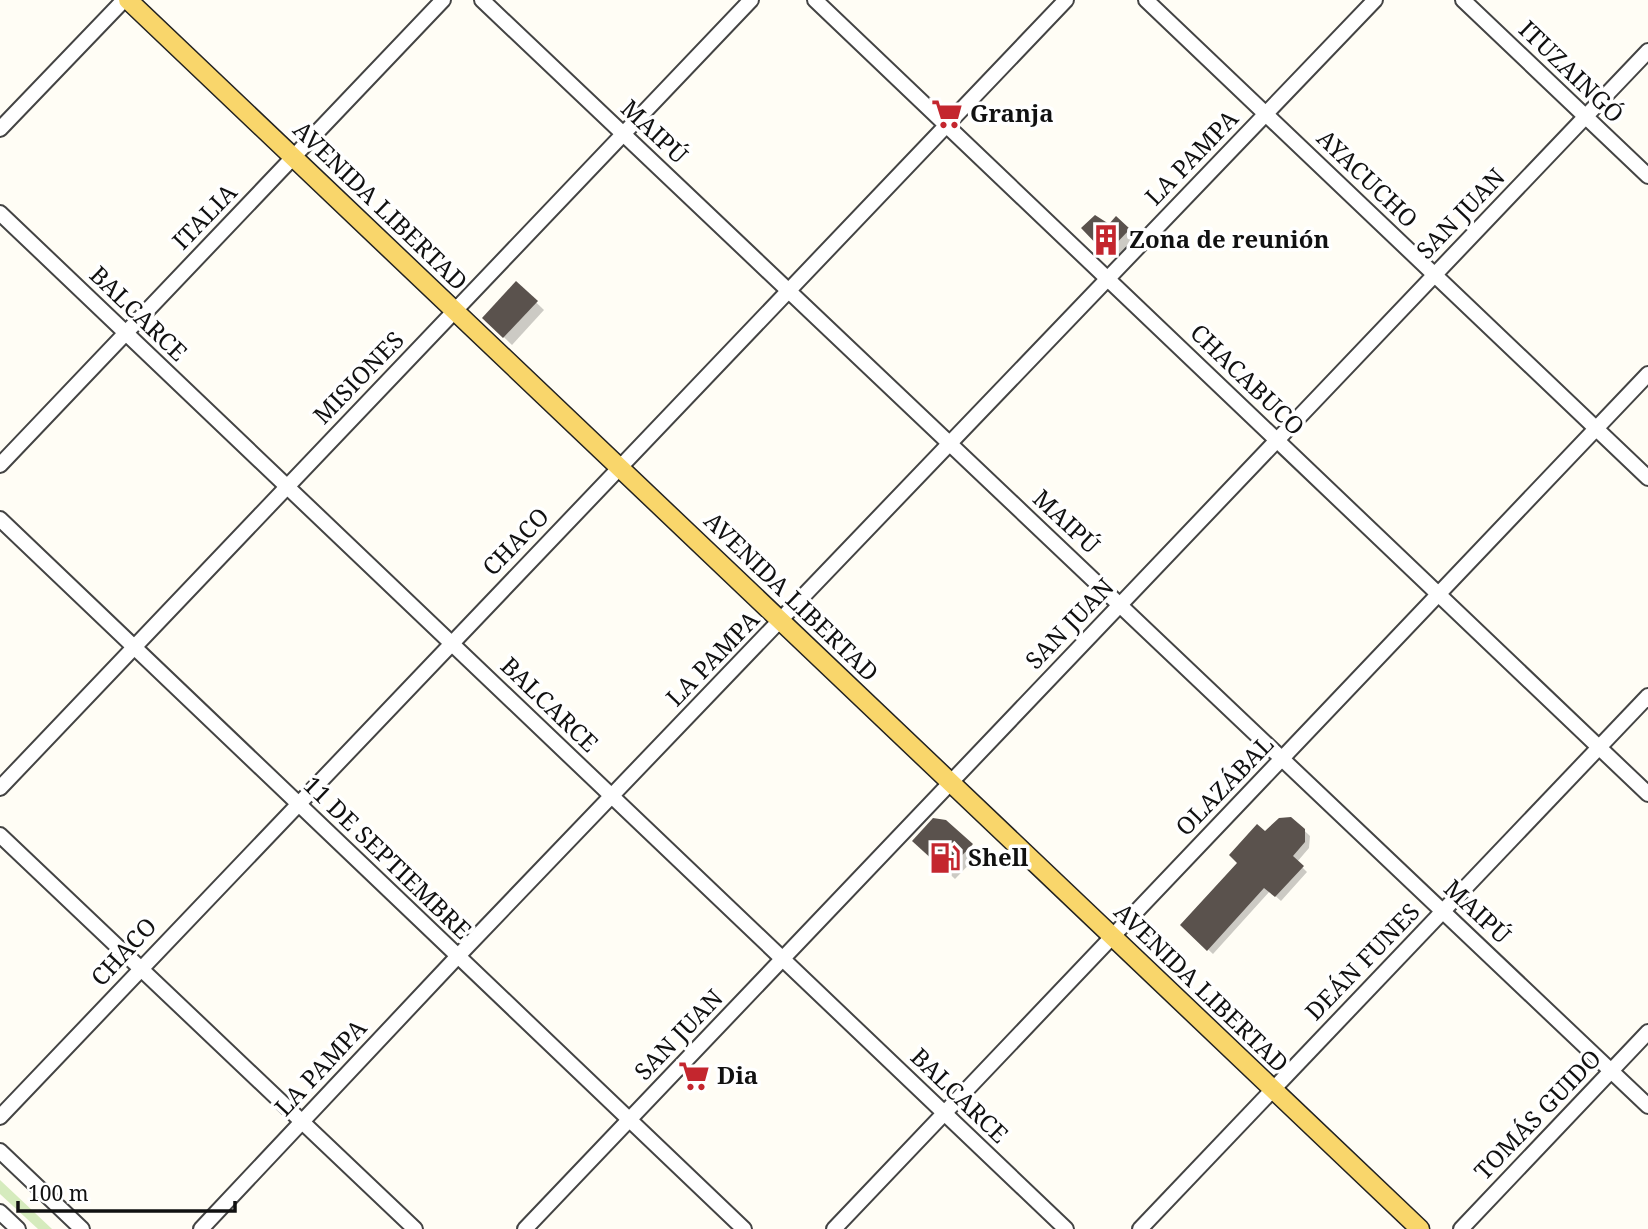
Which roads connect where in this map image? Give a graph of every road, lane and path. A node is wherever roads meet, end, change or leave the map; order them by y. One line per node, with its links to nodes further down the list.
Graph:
1 (126, 0): 14 (street); 16 (main road, AVENIDA LIBERTAD)
2 (443, 0): 16 (street, ITALIA)
3 (482, 0): 15 (street, MAIPÚ)
4 (751, 0): 15 (street, MISIONES)
5 (815, 0): 13 (street, CHACABUCO)
6 (1066, 0): 13 (street, CHACO)
7 (1146, 0): 11 (street, AYACUCHO)
8 (1376, 0): 11 (street, LA PAMPA)
9 (1463, 0): 12 (street, ITUZAINGÓ)
10 (1648, 51): 12 (street, SAN JUAN)
11 (1266, 114): 19 (street, AYACUCHO); 20 (street, LA PAMPA)
12 (1585, 116): 17 (street, ITUZAINGÓ); 19 (street, SAN JUAN)
13 (946, 125): 20 (street, CHACABUCO); 21 (street, CHACO)
14 (0, 129)
15 (623, 134): 21 (street, MAIPÚ); 22 (street, MISIONES)
16 (294, 158): 22 (main road, AVENIDA LIBERTAD); 23 (street, ITALIA)
17 (1648, 176)
18 (0, 214): 23 (street, BALCARCE)
19 (1434, 275): 25 (street, AYACUCHO); 26 (street, SAN JUAN)
20 (1108, 279): 26 (street, CHACABUCO); 27 (street, LA PAMPA)
21 (788, 290): 27 (street, MAIPÚ); 29 (street, CHACO)
22 (455, 311): 29 (main road, AVENIDA LIBERTAD); 31 (street, MISIONES)
23 (126, 333): 28 (street, ITALIA); 31 (street, BALCARCE)
24 (1648, 374): 25 (street, OLAZÁBAL)
25 (1596, 429): 30 (street, AYACUCHO); 33 (street, OLAZÁBAL)
26 (1277, 440): 33 (street, CHACABUCO); 34 (street, SAN JUAN)
27 (950, 444): 34 (street, MAIPÚ); 35 (street, LA PAMPA)
28 (0, 466)
29 (619, 468): 35 (main road, AVENIDA LIBERTAD); 36 (street, CHACO)
30 (1648, 478)
31 (287, 487): 36 (street, BALCARCE); 37 (street, MISIONES)
32 (0, 519): 37 (street, 11 DE SEPTIEMBRE)
33 (1439, 594): 39 (street, CHACABUCO); 40 (street, OLAZÁBAL)
34 (1120, 605): 40 (street, MAIPÚ); 41 (street, SAN JUAN)
35 (781, 621): 41 (main road, AVENIDA LIBERTAD); 44 (street, LA PAMPA)
36 (451, 643): 44 (street, BALCARCE); 45 (street, CHACO)
37 (134, 648): 42 (street, MISIONES); 45 (street, 11 DE SEPTIEMBRE)
38 (1648, 696): 39 (street, DEÁN FUNES)
39 (1599, 747): 43 (street, CHACABUCO); 47 (street, DEÁN FUNES)
40 (1282, 758): 47 (street, MAIPÚ); 48 (street, OLAZÁBAL)
41 (951, 783): 48 (main road, AVENIDA LIBERTAD); 50 (street, SAN JUAN)
42 (0, 788)
43 (1648, 794)
44 (612, 796): 49 (street, LA PAMPA); 50 (street, BALCARCE)
45 (297, 803): 49 (street, 11 DE SEPTIEMBRE); 51 (street, CHACO)
46 (0, 835): 51 (street)
47 (1443, 911): 53 (street, MAIPÚ); 54 (street, DEÁN FUNES)
48 (1112, 937): 54 (main road, AVENIDA LIBERTAD); 56 (street, OLAZÁBAL)
49 (458, 956): 58 (street, 11 DE SEPTIEMBRE); 59 (street, LA PAMPA)
50 (783, 959): 56 (street, BALCARCE); 58 (street, SAN JUAN)
51 (140, 968): 57 (street, CHACO); 59 (street)
52 (1648, 1032): 53 (street, TOMÁS GUIDO)
53 (1612, 1070): 55 (street, MAIPÚ); 72 (street, TOMÁS GUIDO)
54 (1273, 1089): 70 (street, DEÁN FUNES); 71 (main road, AVENIDA LIBERTAD)
55 (1648, 1107)
56 (944, 1113): 68 (street, OLAZÁBAL); 69 (street, BALCARCE)
57 (0, 1117)
58 (629, 1120): 66 (street, SAN JUAN); 67 (street, 11 DE SEPTIEMBRE)
59 (301, 1121): 64 (street, LA PAMPA); 65 (street)
60 (0, 1151): 63 (street)
61 (0, 1212): 62 (street)
62 (18, 1229)
63 (82, 1229)
64 (201, 1229)
65 (415, 1229)
66 (525, 1229)
67 (744, 1229)
68 (834, 1229)
69 (1066, 1229)
70 (1140, 1229)
71 (1420, 1229)
72 (1461, 1229)

